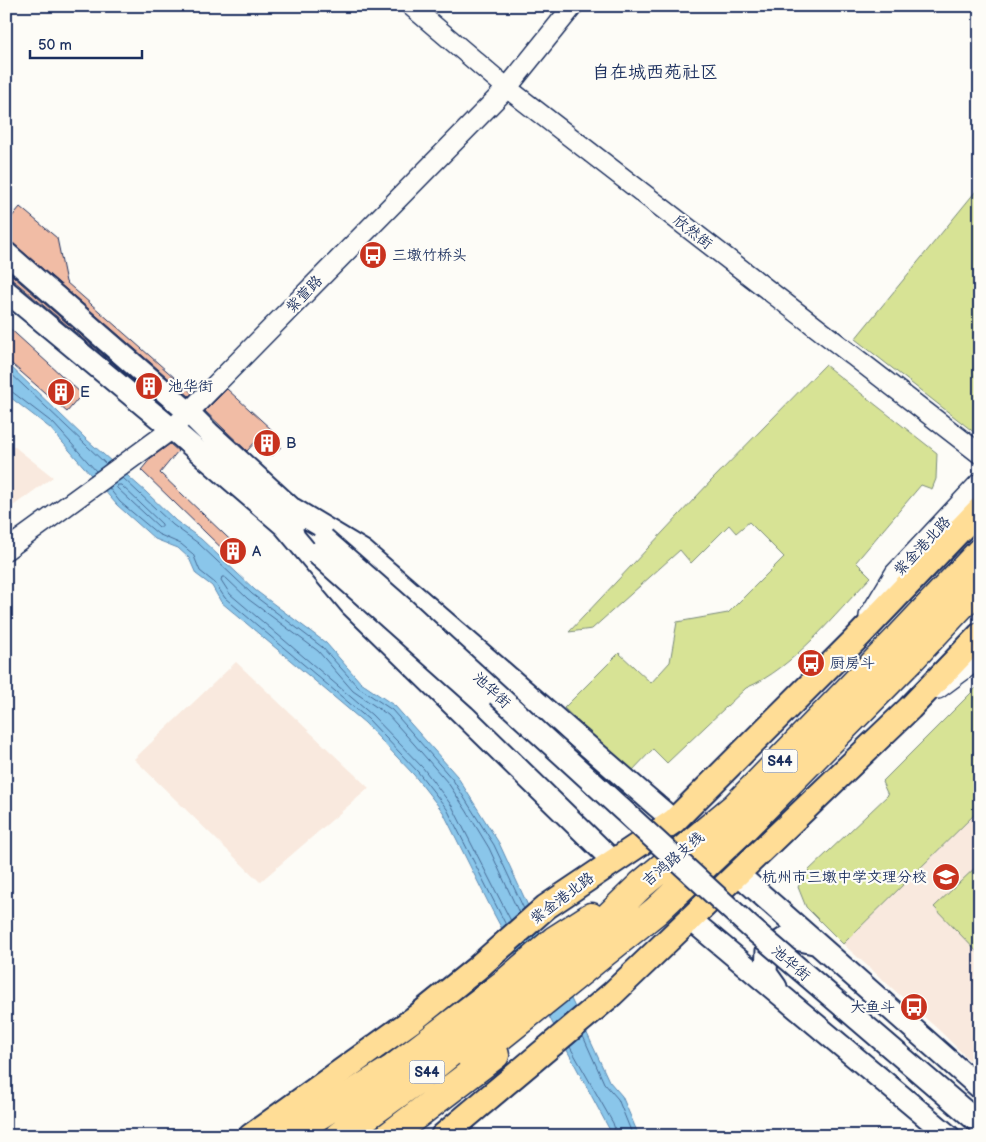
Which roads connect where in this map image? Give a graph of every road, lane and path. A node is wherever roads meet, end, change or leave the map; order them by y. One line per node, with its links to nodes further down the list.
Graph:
1 (411, 6): 3 (street, 欣然街)
2 (573, 6): 3 (street, 紫萱路)
3 (507, 88): 6 (street, 紫萱路); 8 (street, 欣然街)
4 (6, 253): 6 (main road, 池华街)
5 (6, 292): 7 (main road, 池华街)
6 (188, 412): 7 (street, 紫萱路); 11 (main road, 池华街)
7 (172, 428): 11 (main road, 池华街); 13 (street, 紫萱路)
8 (980, 454)
9 (980, 482): 17 (street, 紫金港北路)
10 (980, 509): 17 (main road, 紫金港北路)
11 (288, 517): 12 (main road, 池华街); 20 (main road); 21 (main road)
12 (320, 546): 29 (main road, 池华街, bridge); 37 (main road, 池华街, bridge)
13 (6, 550)
14 (980, 552): 25 (highway, 吉鸿路支线 / S44)
15 (980, 585): 25 (highway, 吉鸿路支线 / S44)
16 (980, 634): 19 (main road)
17 (855, 640): 20 (main road, 紫金港北路)
18 (980, 658): 19 (street)
19 (910, 708): 22 (main road)
20 (674, 820): 21 (main road, 紫金港北路)
21 (613, 860): 30 (main road, 紫金港北路)
22 (737, 873): 23 (main road); 24 (main road)
23 (690, 919): 25 (main road); 26 (main road)
24 (816, 943): 26 (main road); 28 (main road)
25 (577, 973): 27 (highway, 吉鸿路支线 / S44); 27 (highway)
26 (780, 993): 36 (main road)
27 (522, 1018): 31 (highway); 32 (highway, 吉鸿路支线 / S44); 33 (highway, 吉鸿路支线 / S44); 34 (highway); 35 (main road)
28 (980, 1088)
29 (980, 1124)
30 (251, 1136)
31 (286, 1136)
32 (339, 1136)
33 (367, 1136)
34 (389, 1136)
35 (443, 1136)
36 (948, 1136)
37 (972, 1136)

